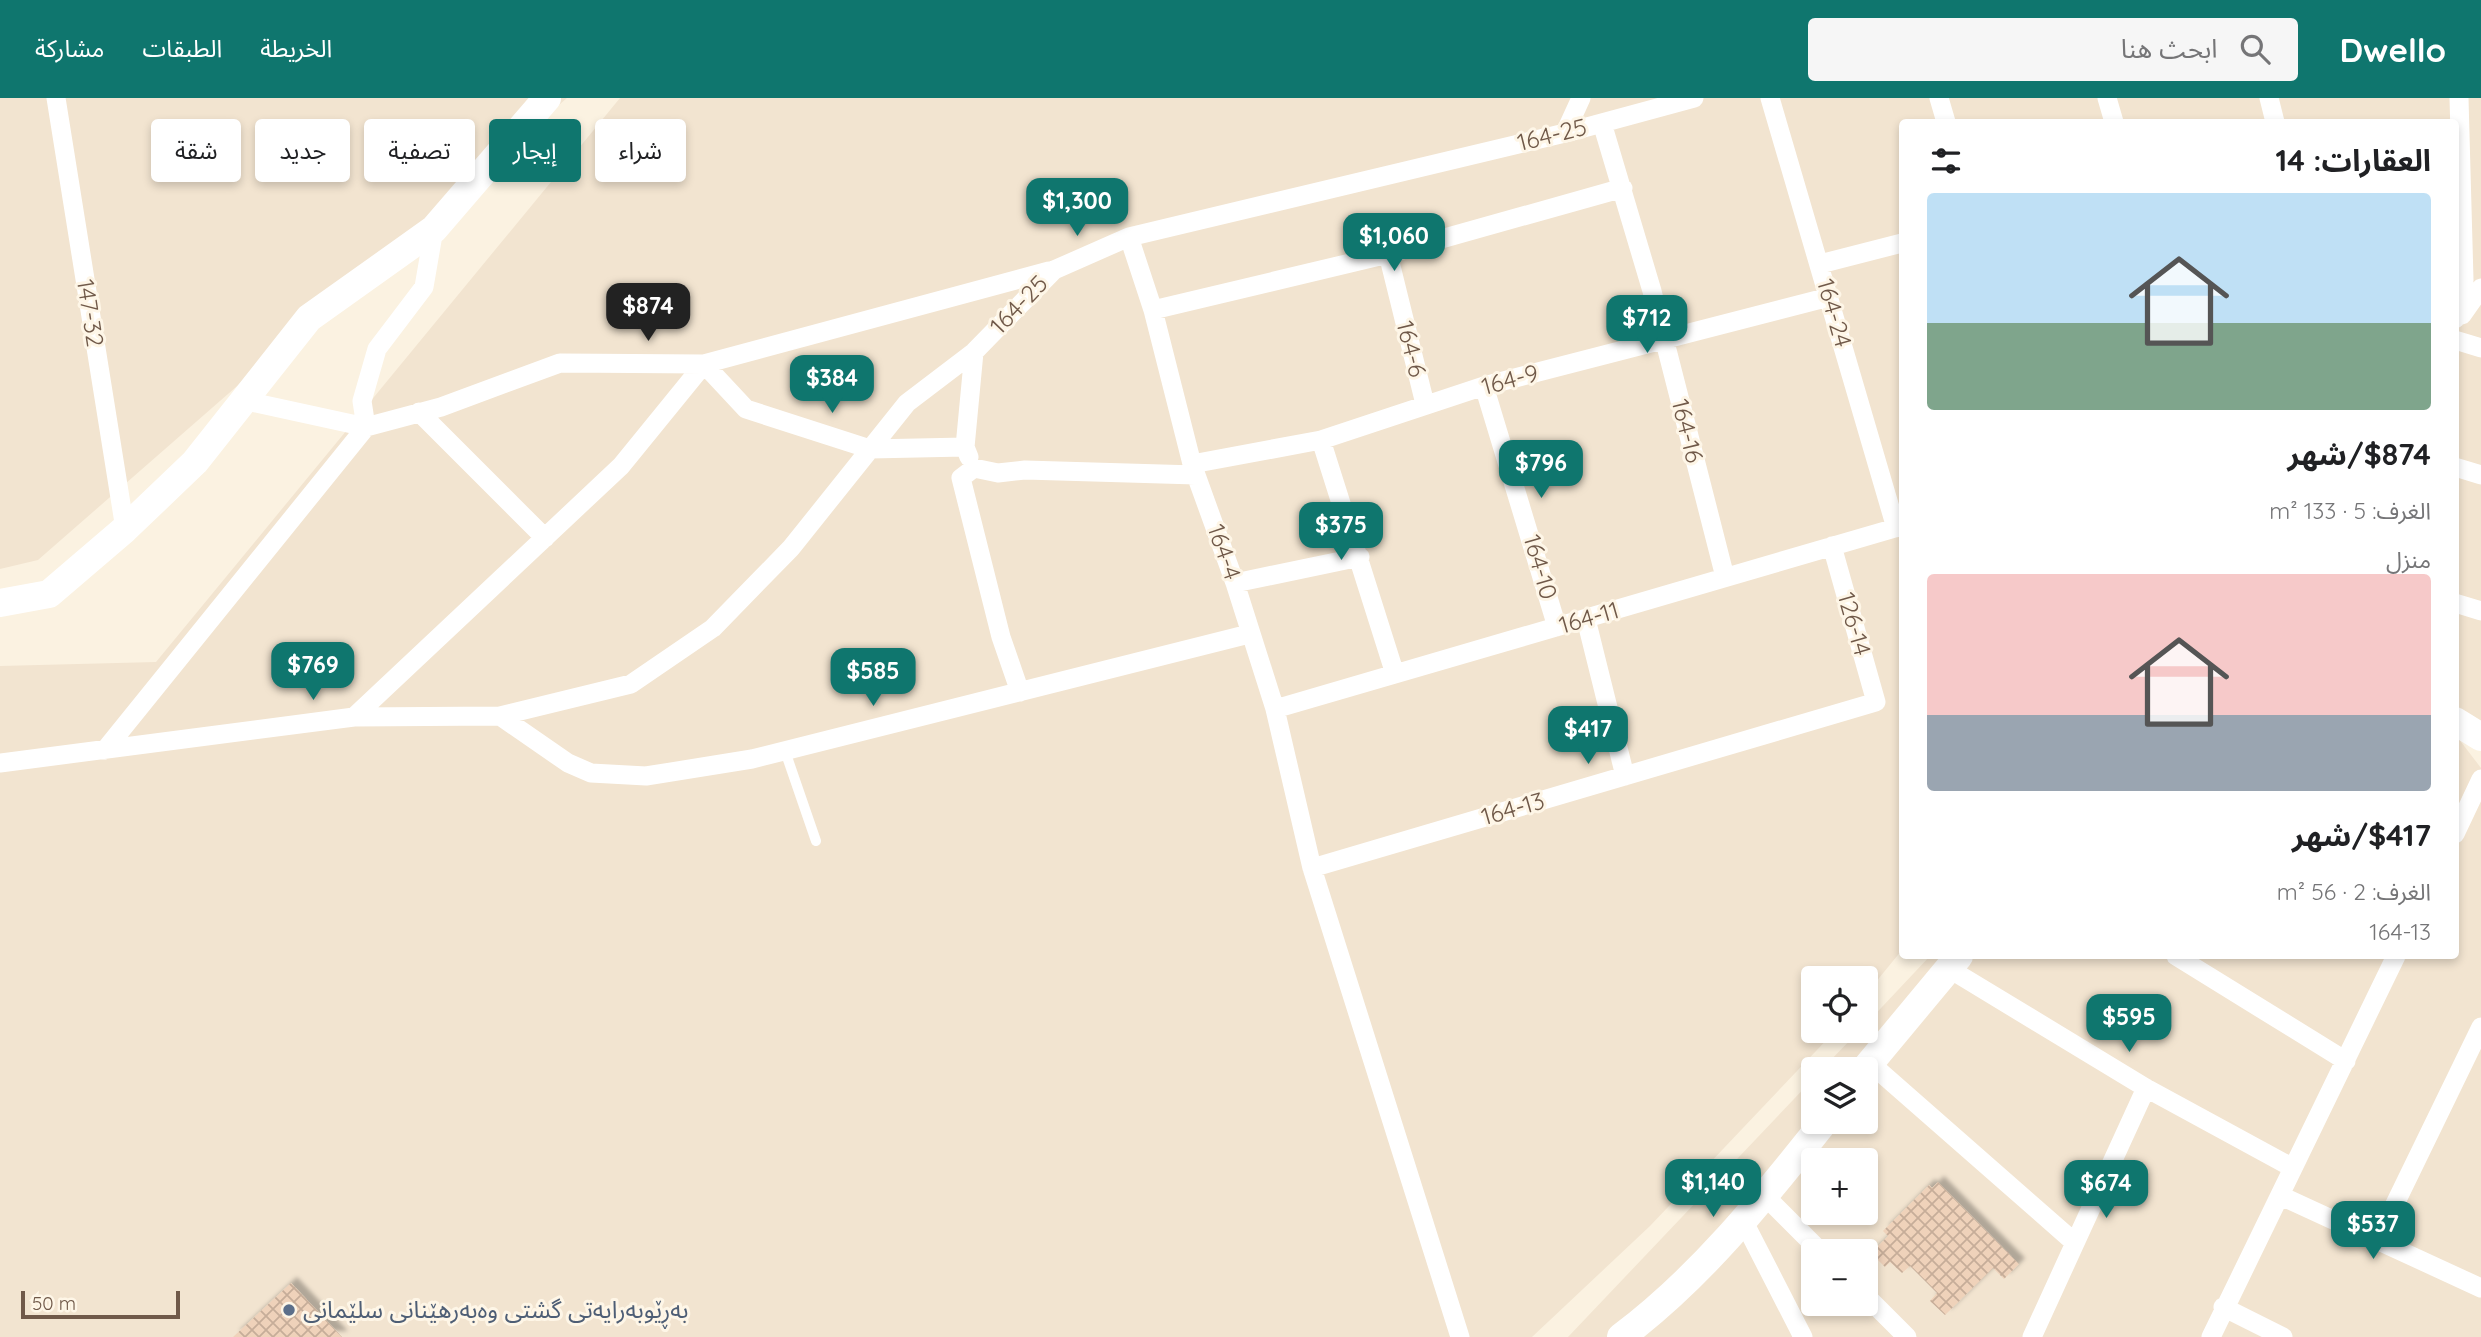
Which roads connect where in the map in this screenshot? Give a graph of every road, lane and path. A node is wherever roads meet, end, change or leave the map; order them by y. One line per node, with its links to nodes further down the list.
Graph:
1 (55, 98): 46 (street, 147-32)
2 (547, 98): 17 (street)
3 (1581, 98): 14 (street)
4 (1694, 98): 13 (street, 164-25)
5 (1770, 98): 21 (street, 164-24)
6 (1939, 98): 10 (street)
7 (2107, 98): 11 (street)
8 (2269, 98): 12 (street)
9 (2459, 98): 16 (street)
10 (1945, 119)
11 (2113, 119)
12 (2274, 119)
13 (1602, 123): 14 (street, 164-25); 15 (street, 164-16)
14 (1565, 133): 18 (street, 164-25)
15 (1623, 188): 20 (street); 28 (street, 164-16)
16 (2472, 219): 25 (street)
17 (434, 229): 34 (street); 37 (street)
18 (1129, 237): 22 (street, 164-25); 26 (street, 164-4)
19 (1899, 244): 21 (street)
20 (1388, 254): 26 (street); 35 (street, 164-6)
21 (1819, 264): 24 (street, 164-24)
22 (1054, 270): 31 (street, 164-25); 32 (street)
23 (2481, 288): 27 (street)
24 (1829, 297): 28 (street, 164-9); 45 (street, 164-24)
25 (2459, 302)
26 (1153, 310): 43 (street, 164-4)
27 (2459, 319)
28 (1664, 339): 33 (street, 164-9); 50 (street, 164-16)
29 (2459, 341): 30 (street)
30 (2481, 348)
31 (974, 352): 39 (street); 40 (street, 164-25)
32 (704, 364): 36 (street); 40 (street); 47 (street)
33 (1485, 386): 35 (street, 164-9); 56 (street, 164-10)
34 (242, 400): 37 (street); 46 (street)
35 (1425, 404): 38 (street, 164-9)
36 (419, 412): 37 (street); 47 (street)
37 (366, 427): 66 (street)
38 (1321, 440): 43 (street, 164-9); 49 (street)
39 (965, 447): 40 (street); 41 (street)
40 (870, 449): 62 (street, 164-25)
41 (974, 468): 43 (street, 164-9); 59 (street)
42 (2459, 468): 44 (street)
43 (1194, 469): 51 (street, 164-4)
44 (2481, 475)
45 (1899, 527): 48 (street, 164-11)
46 (125, 529): 52 (street)
47 (545, 538): 63 (street)
48 (1832, 546): 50 (street, 164-11); 60 (street, 126-14)
49 (1360, 557): 51 (street); 58 (street)
50 (1725, 578): 55 (street, 164-11)
51 (1235, 583): 57 (street, 164-4)
52 (0, 603)
53 (2459, 604): 54 (street)
54 (2481, 611)
55 (1586, 619): 56 (street, 164-11); 69 (street)
56 (1557, 627): 58 (street, 164-11)
57 (1249, 634): 59 (street); 61 (street, 164-4)
58 (1395, 674): 61 (street, 164-11)
59 (1020, 692): 67 (street)
60 (1876, 702): 69 (street, 164-13)
61 (1275, 709): 73 (street, 164-4)
62 (500, 716): 63 (street); 67 (street)
63 (354, 718): 66 (street)
64 (2459, 723): 65 (street)
65 (2481, 737)
66 (105, 750): 68 (street)
67 (785, 751): 72 (lane)
68 (0, 764)
69 (1625, 776): 73 (street, 164-13)
70 (2481, 779): 71 (street)
71 (2459, 826)
72 (816, 841)
73 (1311, 868): 94 (street, 164-4)
74 (2181, 959): 79 (street)
75 (2395, 959): 79 (street)
76 (1953, 962): 78 (street); 81 (street)
77 (2481, 1027): 88 (street)
78 (1875, 1057)
79 (2346, 1061): 83 (street)
80 (1878, 1075): 89 (street)
81 (2146, 1088): 83 (street); 89 (street)
82 (1814, 1134): 84 (street)
83 (2294, 1168): 85 (street)
84 (1765, 1196): 86 (street); 87 (street)
85 (2281, 1196): 88 (street); 91 (street)
86 (1744, 1222): 93 (street); 95 (street)
87 (1808, 1239)
88 (2377, 1241): 90 (street)
89 (2074, 1242): 97 (street)
90 (2481, 1288)
91 (2224, 1307): 98 (street); 99 (street)
92 (1878, 1308): 96 (street)
93 (1638, 1332)
94 (1460, 1337)
95 (1803, 1337)
96 (1907, 1337)
97 (2032, 1337)
98 (2211, 1337)
99 (2283, 1337)

